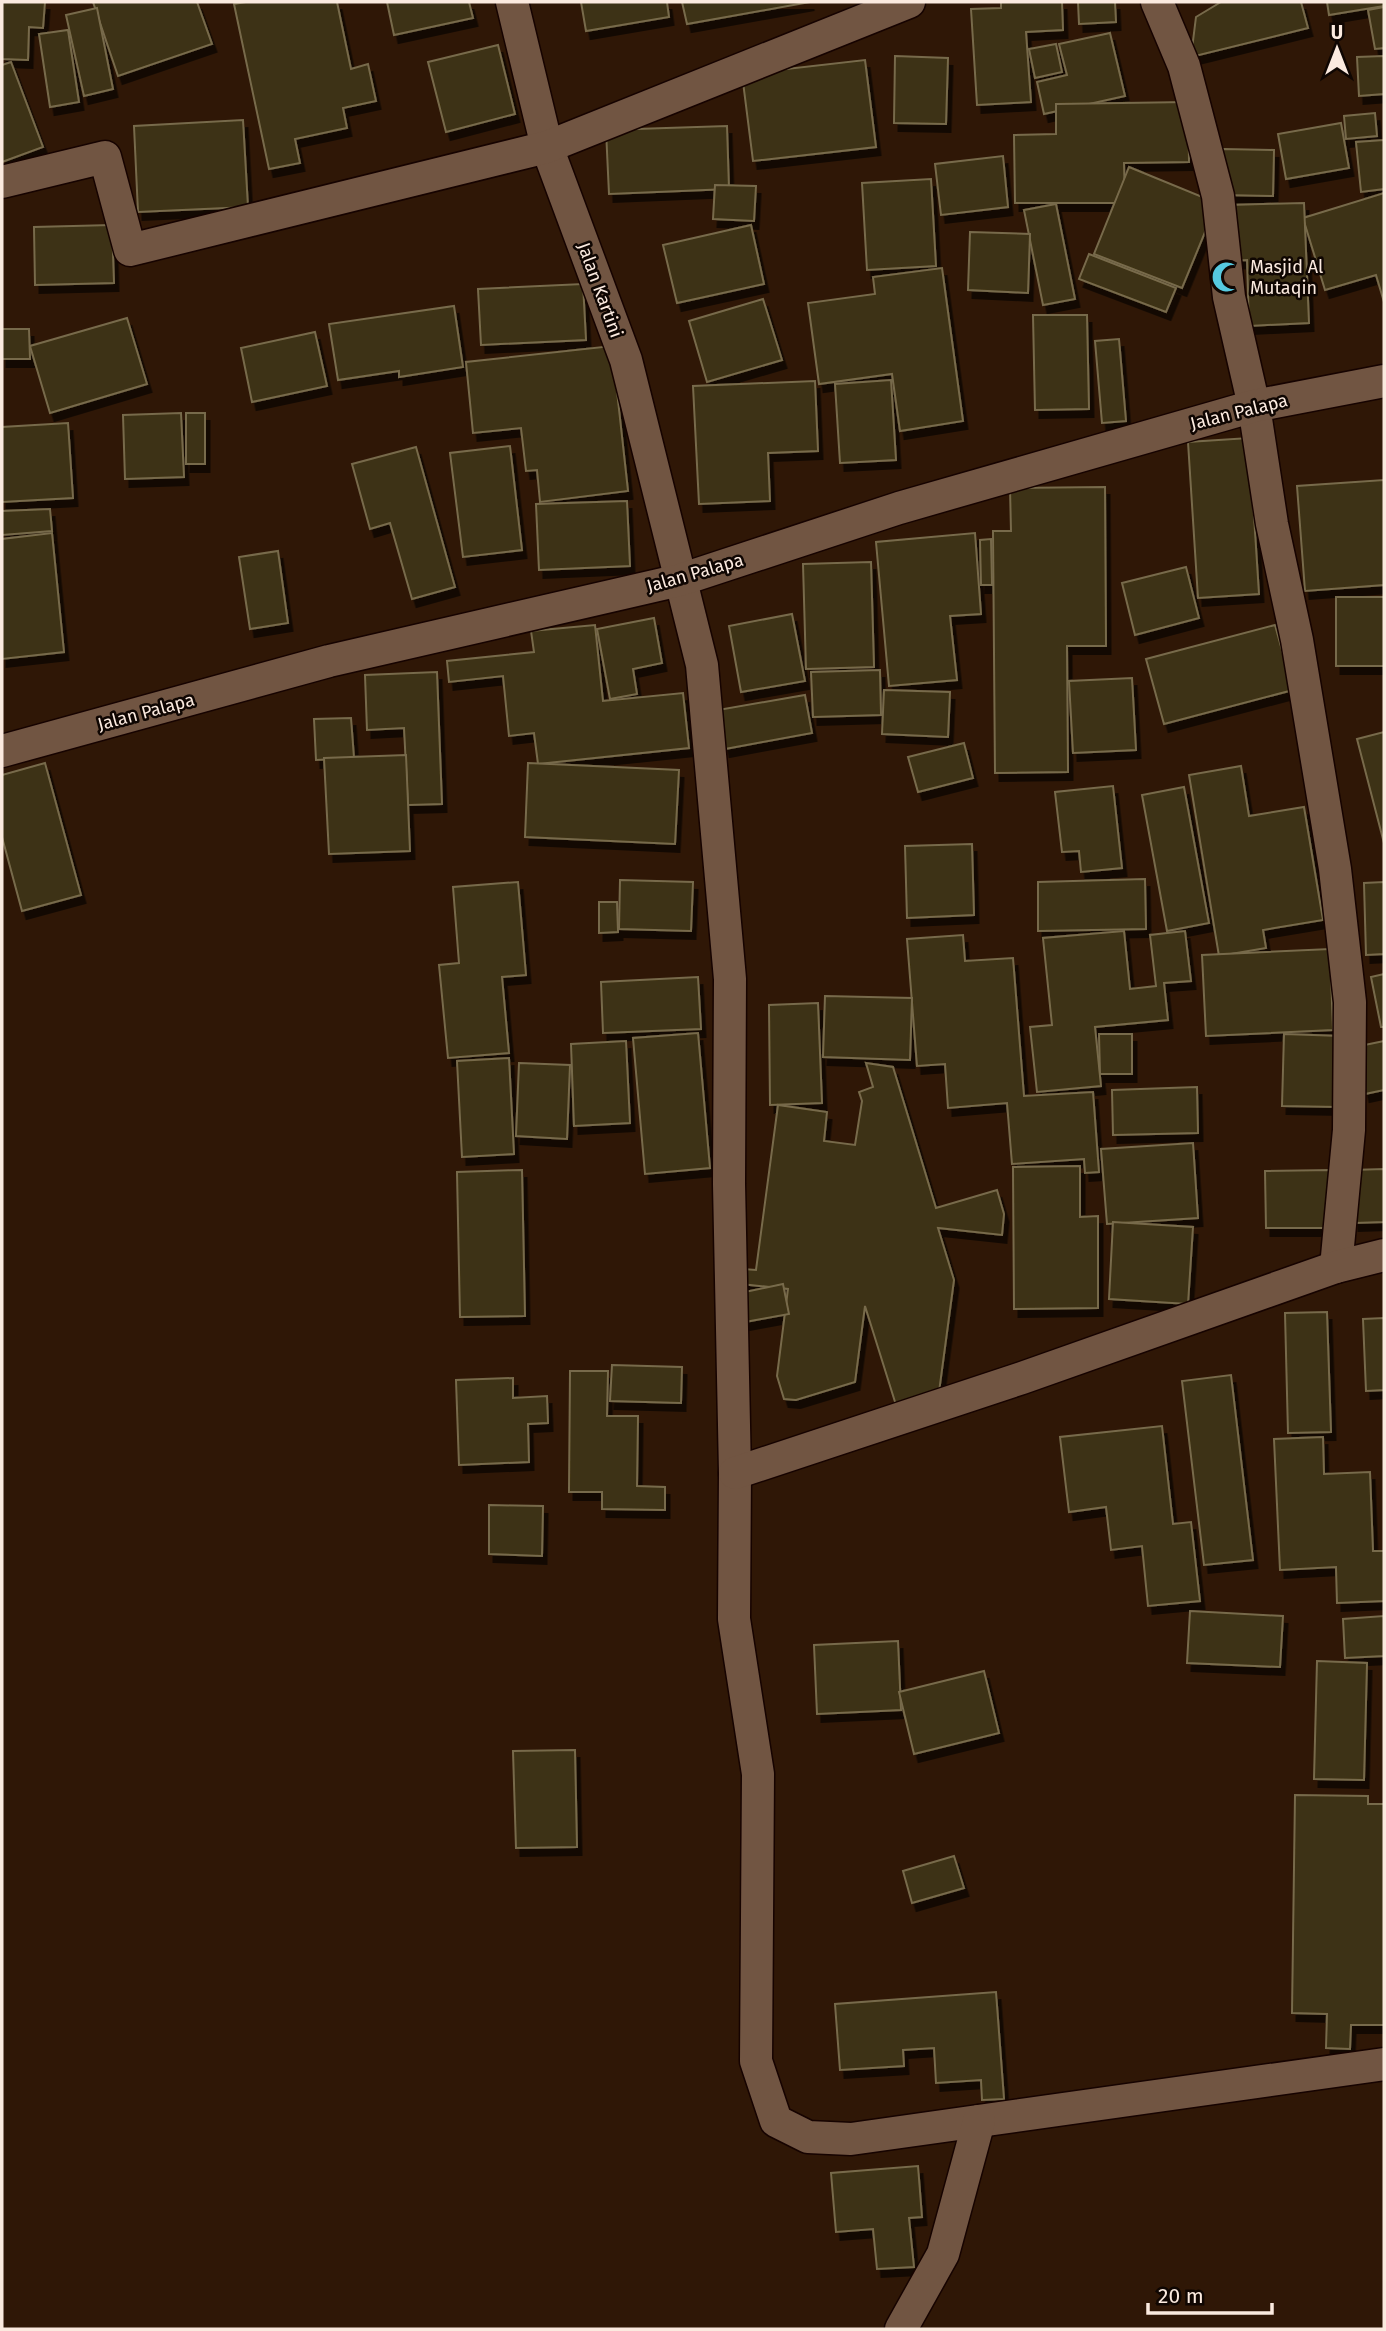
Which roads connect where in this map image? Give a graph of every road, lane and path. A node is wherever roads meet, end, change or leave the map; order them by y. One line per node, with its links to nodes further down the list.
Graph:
1 (512, 2): 4 (street, Jalan Kartini)
2 (909, 2): 4 (street)
3 (1157, 2): 7 (street)
4 (547, 147): 5 (street); 8 (street, Jalan Kartini)
5 (2, 182)
6 (1384, 381): 7 (street, Jalan Palapa)
7 (1254, 406): 8 (street, Jalan Palapa); 11 (street)
8 (680, 580): 9 (street, Jalan Palapa); 12 (street, Jalan Kartini)
9 (2, 751)
10 (1384, 1255): 11 (street)
11 (1336, 1267): 12 (street)
12 (735, 1473): 14 (street, Jalan Kartini)
13 (1384, 2064): 14 (street, Jalan Kartini)
14 (979, 2122): 15 (street)
15 (901, 2329)

